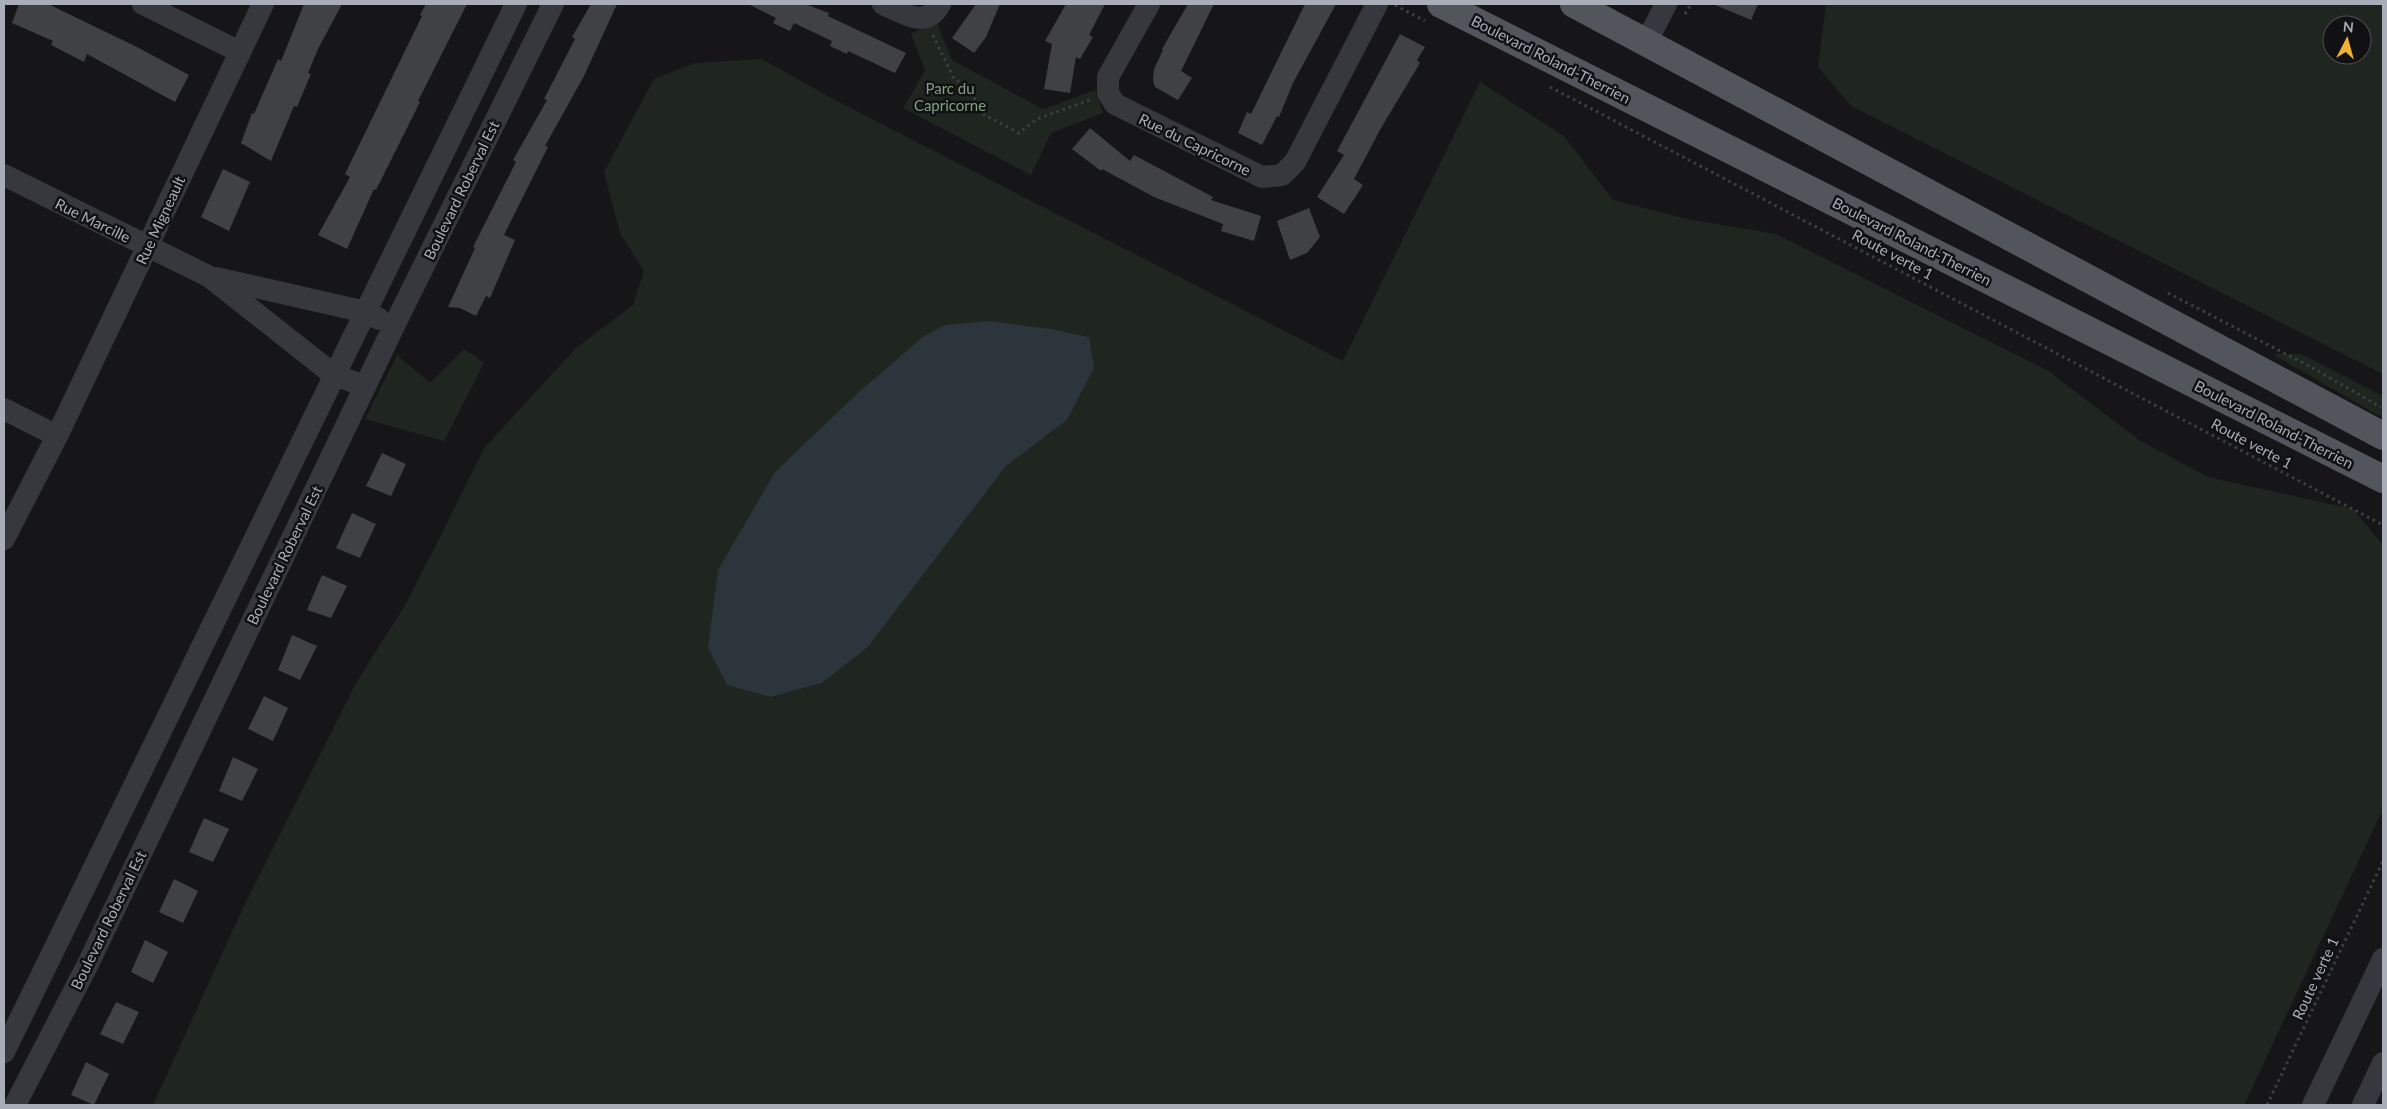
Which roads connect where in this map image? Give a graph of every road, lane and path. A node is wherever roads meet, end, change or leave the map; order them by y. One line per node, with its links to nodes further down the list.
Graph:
1 (143, 4): 14 (street)
2 (263, 4): 14 (street, Rue Migneault)
3 (516, 4): 20 (street)
4 (553, 4): 21 (street, Boulevard Roberval Est)
5 (883, 4): 11 (street)
6 (1149, 4): 16 (street)
7 (1377, 4): 16 (street, Rue du Capricorne)
8 (1393, 4): 12 (path)
9 (1574, 4): 13 (main road)
10 (1666, 4): 13 (street)
11 (933, 11): 16 (path)
12 (1435, 13): 27 (main road, Boulevard Roland-Therrien)
13 (1647, 41): 26 (main road)
14 (240, 52): 18 (street, Rue Migneault)
15 (1543, 83): 28 (path, Route verte 1)
16 (1108, 93)
17 (4, 175): 18 (street, Rue Marcille)
18 (147, 247): 19 (street, Rue Marcille); 25 (street, Rue Migneault)
19 (210, 277): 20 (street, Rue Marcille); 22 (street, Rue Marcille)
20 (366, 312): 21 (street, Rue Marcille); 22 (street)
21 (394, 326): 23 (street, Boulevard Roberval Est)
22 (334, 375): 23 (street, Rue Marcille); 32 (street)
23 (365, 386): 34 (street, Boulevard Roberval Est)
24 (4, 409): 25 (street)
25 (57, 436): 29 (street, Rue Migneault)
26 (2383, 436)
27 (2383, 479)
28 (2383, 525)
29 (4, 540)
30 (2383, 861): 35 (path, Route verte 1)
31 (2383, 959): 36 (street)
32 (4, 1052)
33 (2383, 1063): 37 (street)
34 (15, 1105)
35 (2267, 1105)
36 (2313, 1105)
37 (2363, 1105)

